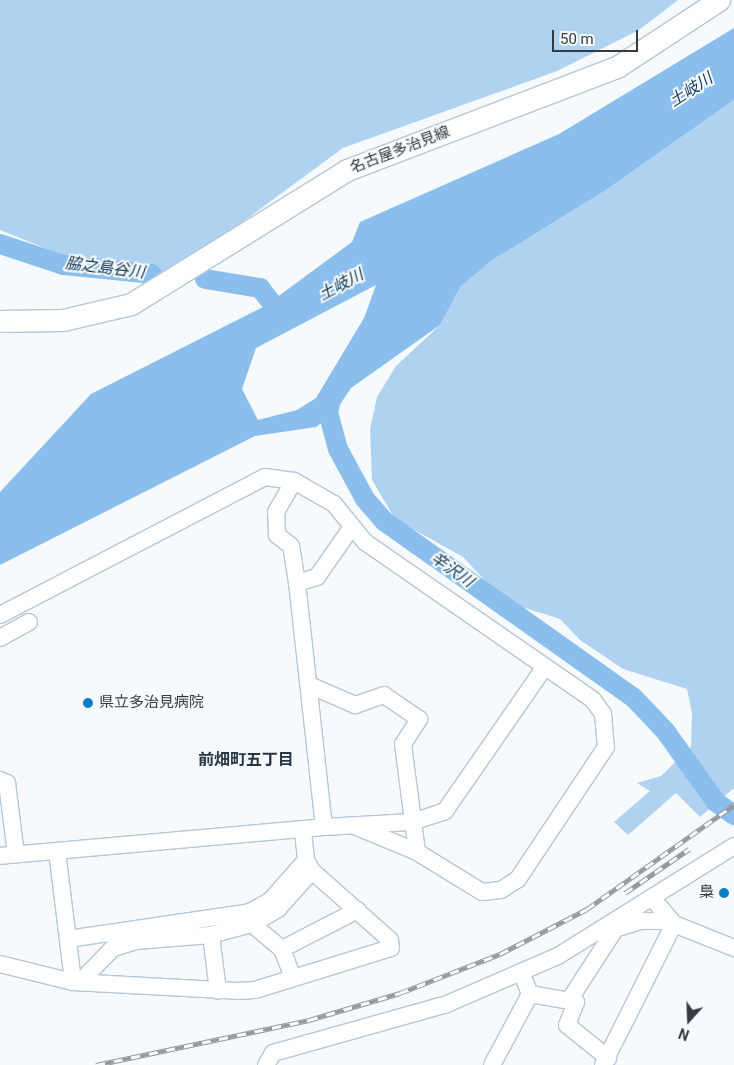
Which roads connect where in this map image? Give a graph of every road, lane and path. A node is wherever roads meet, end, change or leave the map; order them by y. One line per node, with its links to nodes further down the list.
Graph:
1 (719, 0): 2 (main road, 名古屋多治見線)
2 (0, 321)
3 (294, 481): 4 (street); 5 (street); 6 (street)
4 (352, 528): 5 (street); 9 (street)
5 (297, 583): 10 (street)
6 (0, 614)
7 (29, 622): 8 (street)
8 (0, 638)
9 (544, 668): 15 (street); 20 (street)
10 (309, 685): 11 (street); 12 (street)
11 (336, 701): 12 (street); 15 (street)
12 (312, 710): 17 (street)
13 (0, 780): 14 (street)
14 (6, 814): 21 (street)
15 (412, 822): 16 (street); 20 (street)
16 (352, 826): 17 (street); 20 (street)
17 (314, 828): 19 (street); 22 (street)
18 (730, 848): 23 (street)
19 (58, 851): 21 (street); 29 (street)
20 (417, 852)
21 (8, 855)
22 (309, 866): 24 (street); 26 (street); 29 (street)
23 (650, 897): 25 (street); 27 (street)
24 (358, 910): 31 (street); 34 (street)
25 (672, 923): 27 (street); 30 (street); 39 (street)
26 (252, 924): 28 (street); 31 (street)
27 (615, 924): 33 (street); 38 (street)
28 (211, 935): 35 (street); 36 (street)
29 (68, 939): 35 (street)
30 (734, 948)
31 (282, 949): 34 (street)
32 (0, 964): 35 (street)
33 (521, 972): 37 (street); 40 (street)
34 (293, 977): 36 (street)
35 (78, 981): 36 (street)
36 (218, 991)
37 (530, 994): 38 (street); 41 (street)
38 (570, 1000): 39 (street)
39 (606, 1062)
40 (266, 1065)
41 (492, 1065)

